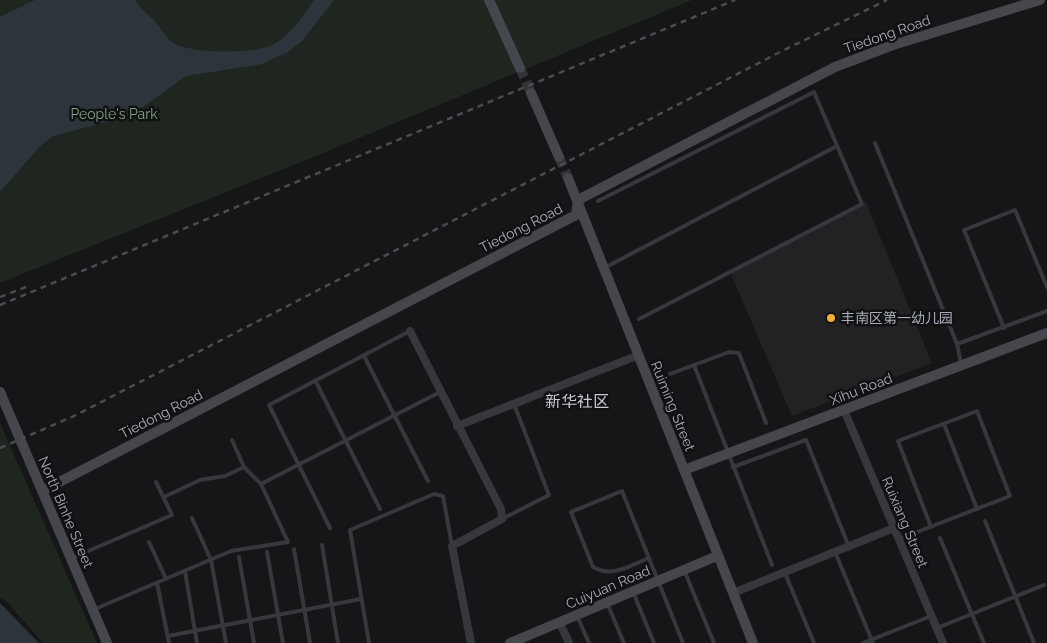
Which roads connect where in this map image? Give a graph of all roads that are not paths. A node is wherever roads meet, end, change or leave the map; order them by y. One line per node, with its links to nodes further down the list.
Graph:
1 (489, 0): 3 (street)
2 (1040, 0): 9 (street, Tiedong Road)
3 (520, 68)
4 (531, 93): 7 (street)
5 (875, 143): 18 (lane)
6 (837, 146): 10 (lane); 11 (lane); 14 (lane)
7 (559, 157)
8 (568, 178): 9 (street, Ruiming Street)
9 (578, 200): 11 (street, Ruiming Street); 43 (street, Tiedong Road)
10 (598, 201)
11 (604, 268): 19 (street, Ruiming Street)
12 (1047, 287): 15 (lane)
13 (1047, 311): 15 (lane)
14 (639, 319)
15 (1004, 328): 18 (lane)
16 (410, 331): 20 (lane); 26 (street)
17 (1047, 333): 22 (street, Xihu Road)
18 (956, 344): 22 (lane)
19 (639, 355): 27 (street); 39 (street, Ruiming Street)
20 (364, 356): 24 (lane); 29 (lane)
21 (694, 365): 23 (lane); 30 (lane); 35 (lane)
22 (962, 366): 28 (street, Xihu Road)
23 (670, 374)
24 (316, 380): 34 (lane); 36 (lane)
25 (0, 392): 43 (street, North Binhe Street)
26 (440, 392): 29 (lane); 32 (street)
27 (514, 404): 32 (street); 48 (lane)
28 (844, 410): 35 (street, Xihu Road); 52 (street, Ruixiang Street)
29 (394, 415): 34 (lane); 40 (lane)
30 (766, 423)
31 (944, 424): 45 (lane); 45 (lane); 50 (lane)
32 (458, 426): 48 (street)
33 (232, 440): 37 (lane)
34 (346, 440): 36 (lane); 46 (lane)
35 (728, 455): 38 (lane); 39 (street, Xihu Road)
36 (299, 465): 42 (lane); 51 (lane)
37 (244, 467): 42 (lane); 44 (lane)
38 (733, 468): 58 (lane); 67 (lane)
39 (684, 470): 62 (street, Ruiming Street)
40 (428, 481)
41 (156, 482): 44 (lane)
42 (261, 484): 66 (lane)
43 (42, 490): 64 (street, North Binhe Street)
44 (164, 497): 64 (lane)
45 (977, 508): 50 (lane)
46 (380, 509)
47 (192, 518): 66 (lane)
48 (502, 519): 57 (street)
49 (985, 521): 77 (lane)
50 (932, 527): 54 (lane)
51 (330, 528)
52 (894, 528): 54 (street, Ruixiang Street); 58 (street)
53 (940, 538): 83 (lane)
54 (899, 539): 86 (street, Ruixiang Street)
55 (150, 542): 71 (lane)
56 (322, 545): 80 (lane)
57 (452, 546): 78 (lane); 103 (street)
58 (849, 547): 61 (street)
59 (294, 549): 82 (lane)
60 (267, 552): 84 (lane)
61 (836, 552): 70 (street); 93 (lane)
62 (717, 556): 68 (street, Cuiyuan Road); 76 (street, Ruiming Street)
63 (239, 557): 87 (lane)
64 (72, 558): 81 (street, North Binhe Street)
65 (648, 558): 65 (lane); 72 (lane)
66 (211, 560): 69 (lane); 89 (lane)
67 (772, 565)
68 (684, 570): 72 (street, Cuiyuan Road); 110 (lane)
69 (184, 571): 71 (lane); 91 (lane)
70 (785, 573): 76 (street); 112 (lane)
71 (166, 579): 73 (lane)
72 (658, 581): 75 (street, Cuiyuan Road); 109 (lane)
73 (157, 583): 81 (lane); 92 (lane)
74 (1044, 585): 77 (lane)
75 (633, 592): 79 (street, Cuiyuan Road); 108 (lane)
76 (733, 593): 111 (street, Ruiming Street)
77 (1015, 597): 83 (lane); 116 (lane)
78 (361, 599): 80 (lane); 102 (lane)
79 (607, 603): 85 (street, Cuiyuan Road); 107 (lane)
80 (332, 604): 82 (lane); 101 (lane)
81 (93, 610): 94 (street, North Binhe Street)
82 (304, 610): 84 (lane); 100 (lane)
83 (971, 613): 90 (lane); 115 (lane)
84 (278, 615): 87 (lane); 99 (lane)
85 (577, 616): 88 (street, Cuiyuan Road); 106 (lane)
86 (932, 616): 90 (street, Ruixiang Street); 93 (lane)
87 (250, 620): 89 (lane); 98 (lane)
88 (560, 623): 104 (street, Cuiyuan Road); 105 (street)
89 (223, 626): 91 (lane); 97 (lane)
90 (937, 628): 114 (street, Ruixiang Street)
91 (195, 631): 92 (lane); 96 (lane)
92 (168, 636): 95 (lane)
93 (872, 641): 113 (lane)
94 (107, 643)
95 (169, 643)
96 (197, 643)
97 (226, 643)
98 (254, 643)
99 (282, 643)
100 (310, 643)
101 (338, 643)
102 (368, 643)
103 (471, 643)
104 (510, 643)
105 (569, 643)
106 (589, 643)
107 (624, 643)
108 (654, 643)
109 (684, 643)
110 (714, 643)
111 (753, 643)
112 (814, 643)
113 (864, 643)
114 (943, 643)
115 (984, 643)
116 (1034, 643)

